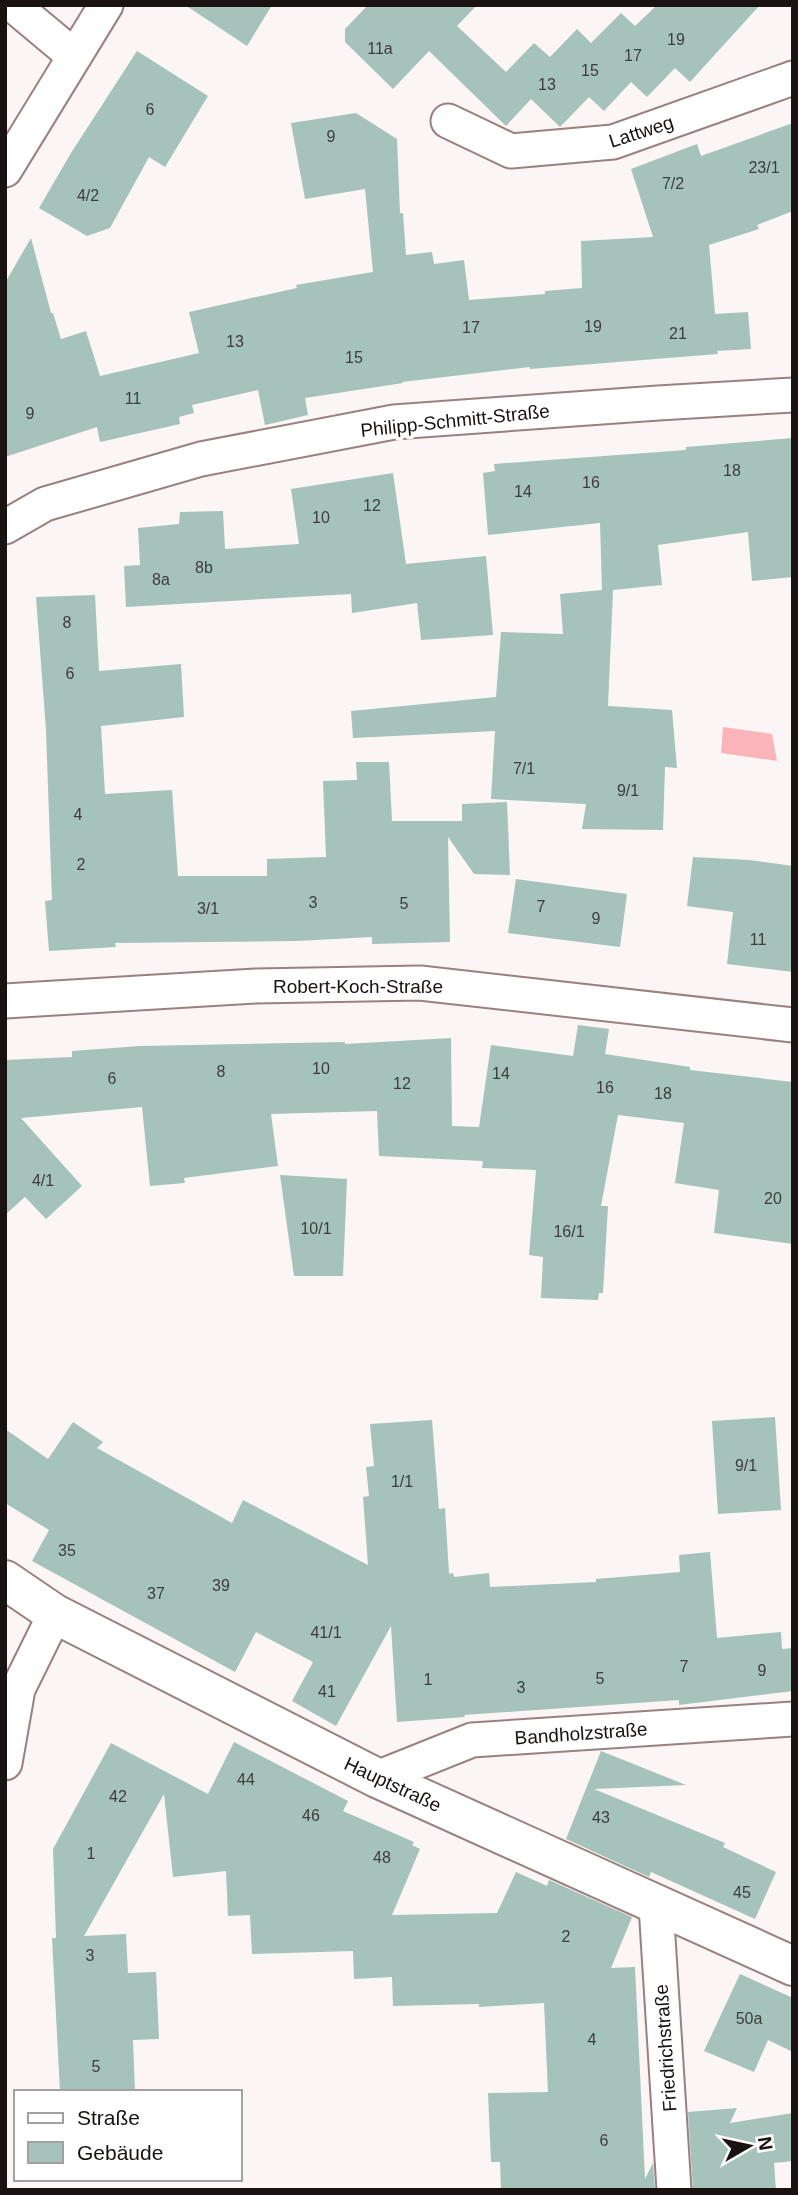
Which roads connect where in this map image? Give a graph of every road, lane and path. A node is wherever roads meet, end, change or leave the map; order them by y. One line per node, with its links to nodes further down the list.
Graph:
1 (13, 5): 3 (street)
2 (106, 5): 3 (street)
3 (74, 56): 6 (street)
4 (793, 78): 5 (street, Lattweg)
5 (447, 121)
6 (5, 170)
7 (793, 396): 8 (street, Philipp-Schmitt-Straße)
8 (5, 527)
9 (5, 1001): 10 (street, Robert-Koch-Straße)
10 (793, 1025)
11 (5, 1580): 12 (street, Hauptstraße)
12 (55, 1614): 14 (street); 15 (street, Hauptstraße)
13 (793, 1718): 15 (street, Bandholzstraße)
14 (5, 1763)
15 (377, 1778): 16 (street, Hauptstraße)
16 (656, 1906): 17 (street, Hauptstraße); 18 (street, Friedrichstraße)
17 (793, 1966)
18 (674, 2190)

